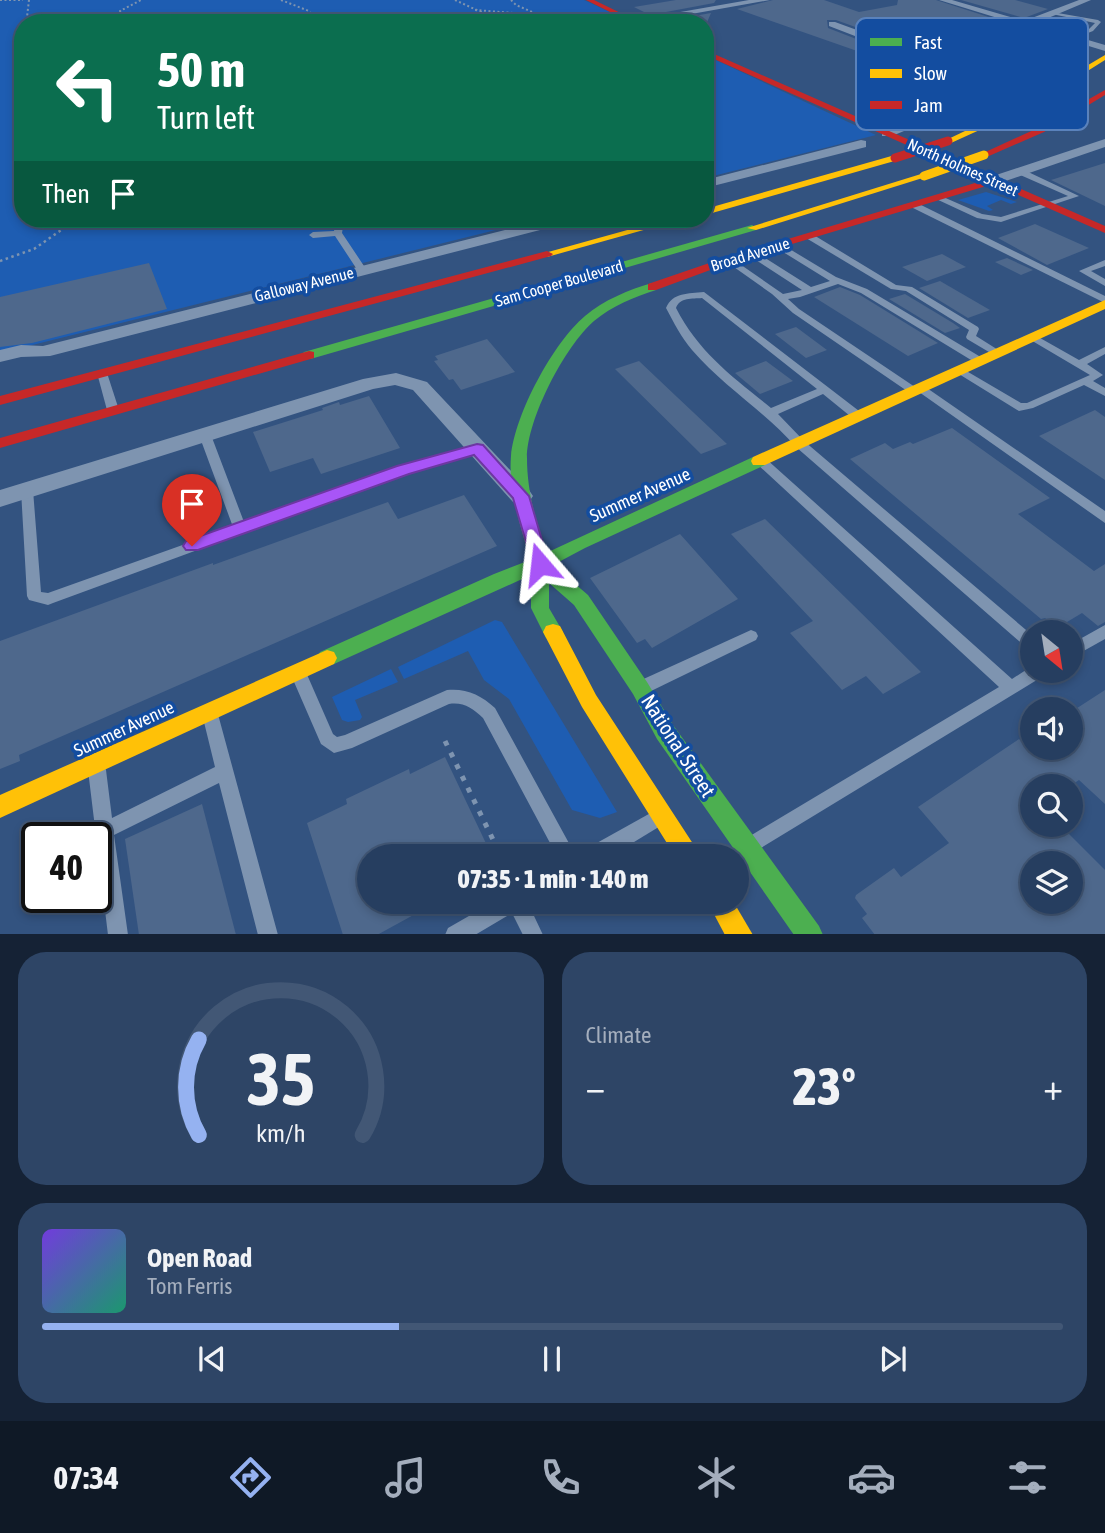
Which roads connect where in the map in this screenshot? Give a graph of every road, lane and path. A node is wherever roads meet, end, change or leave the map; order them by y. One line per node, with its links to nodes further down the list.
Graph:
1 (8, 0): 2 (path); 11 (path)
2 (23, 0)
3 (141, 0): 14 (path)
4 (281, 0): 15 (path)
5 (455, 0): 12 (path)
6 (511, 0): 18 (path)
7 (589, 0): 19 (main road)
8 (766, 0): 20 (street)
9 (943, 0): 21 (street)
10 (1087, 0): 13 (street)
11 (0, 1)
12 (475, 10): 16 (path); 17 (path)
13 (1054, 13): 22 (street); 23 (lane)
14 (124, 14)
15 (312, 14)
16 (481, 14)
17 (526, 14)
18 (537, 14)
19 (619, 14)
20 (683, 14)
21 (1004, 18)
22 (1041, 18)
23 (1078, 18)
24 (1088, 20): 26 (lane)
25 (832, 23): 27 (street)
26 (1088, 31)
27 (856, 32)
28 (1103, 55): 30 (main road, bridge)
29 (714, 56): 33 (main road, North Holmes Street)
30 (1088, 66)
31 (1105, 92): 32 (main road, Sam Cooper Boulevard, bridge)
32 (1088, 102)
33 (856, 118)
34 (882, 130): 38 (main road, North Holmes Street)
35 (892, 130): 38 (street)
36 (976, 130): 47 (main road, bridge)
37 (1041, 130): 57 (main road, Sam Cooper Boulevard, bridge)
38 (887, 132): 42 (main road, North Holmes Street)
39 (1105, 143): 41 (street, Broad Avenue)
40 (861, 144): 43 (street)
41 (1021, 172): 42 (street, Broad Avenue); 46 (lane)
42 (992, 181): 44 (main road, Broad Avenue); 46 (main road, North Holmes Street)
43 (714, 182)
44 (937, 198): 45 (main road, Broad Avenue); 46 (lane)
45 (914, 205): 55 (main road, Broad Avenue); 67 (lane)
46 (1047, 205): 52 (main road, North Holmes Street)
47 (714, 209)
48 (64, 228): 60 (path)
49 (339, 228): 53 (lane)
50 (530, 228): 62 (street, Galloway Avenue)
51 (644, 228): 77 (main road, Sam Cooper Boulevard)
52 (1105, 230)
53 (338, 233): 54 (lane); 62 (lane)
54 (313, 235)
55 (809, 236): 56 (main road, Broad Avenue); 71 (lane)
56 (778, 245): 58 (main road, Broad Avenue); 63 (lane)
57 (690, 247): 80 (main road); 85 (main road, Sam Cooper Boulevard)
58 (751, 253): 59 (main road, Broad Avenue); 65 (lane)
59 (728, 260): 66 (lane); 94 (main road, Broad Avenue)
60 (0, 261)
61 (1105, 262): 64 (lane)
62 (361, 270): 70 (street, Galloway Avenue)
63 (839, 281): 65 (lane); 73 (lane)
64 (1105, 283)
65 (810, 291): 66 (lane)
66 (779, 296): 81 (lane)
67 (1101, 309): 68 (main road, Summer Avenue)
68 (1032, 337): 71 (main road, Summer Avenue); 74 (lane)
69 (1105, 350): 74 (lane)
70 (43, 352): 72 (street, Galloway Avenue); 75 (street, Galloway Avenue)
71 (998, 353): 73 (main road, Summer Avenue)
72 (0, 356)
73 (980, 361): 76 (main road, Summer Avenue)
74 (1079, 363): 78 (lane)
75 (0, 370)
76 (959, 371): 79 (lane); 81 (main road, Summer Avenue)
77 (102, 373): 84 (main road, Sam Cooper Boulevard); 85 (lane)
78 (1101, 375): 79 (lane)
79 (1085, 381): 83 (lane)
80 (268, 384)
81 (917, 389): 87 (main road, Summer Avenue); 96 (lane)
82 (824, 390): 86 (lane); 86 (lane); 87 (lane)
83 (1105, 393)
84 (0, 401)
85 (113, 410): 89 (main road, Sam Cooper Boulevard)
86 (770, 413): 90 (lane)
87 (859, 417): 90 (main road, Summer Avenue)
88 (205, 435): 91 (street); 93 (street); 97 (lane)
89 (0, 443)
90 (800, 444): 92 (main road, Summer Avenue); 100 (lane)
91 (477, 449): 94 (street); 97 (lane)
92 (761, 461): 98 (main road, Summer Avenue); 105 (lane)
93 (27, 490): 95 (street); 97 (lane)
94 (521, 496): 98 (main road)
95 (0, 499)
96 (1105, 518)
97 (240, 528)
98 (540, 564): 103 (main road, Summer Avenue); 106 (main road, National Street); 112 (main road)
99 (1105, 631): 102 (lane)
100 (1020, 634)
101 (751, 636): 106 (lane)
102 (1083, 645)
103 (297, 671): 107 (main road, Summer Avenue); 116 (lane)
104 (1020, 681): 105 (lane)
105 (1010, 687): 120 (lane)
106 (640, 688): 119 (main road, National Street)
107 (210, 711): 109 (main road, Summer Avenue); 110 (lane)
108 (445, 741): 115 (path)
109 (96, 763): 111 (main road, Summer Avenue); 113 (lane)
110 (225, 771): 114 (lane); 128 (lane)
111 (0, 807)
112 (663, 816): 117 (lane); 118 (main road)
113 (103, 822)
114 (112, 827)
115 (495, 844)
116 (560, 844)
117 (614, 844)
118 (681, 844)
119 (743, 844)
120 (749, 846)
121 (749, 852): 131 (main road, National Street)
122 (112, 890): 127 (lane)
123 (492, 914): 129 (lane)
124 (523, 914): 130 (lane)
125 (726, 914): 126 (main road)
126 (736, 933)
127 (118, 934)
128 (268, 934)
129 (455, 934)
130 (533, 934)
131 (810, 934)

